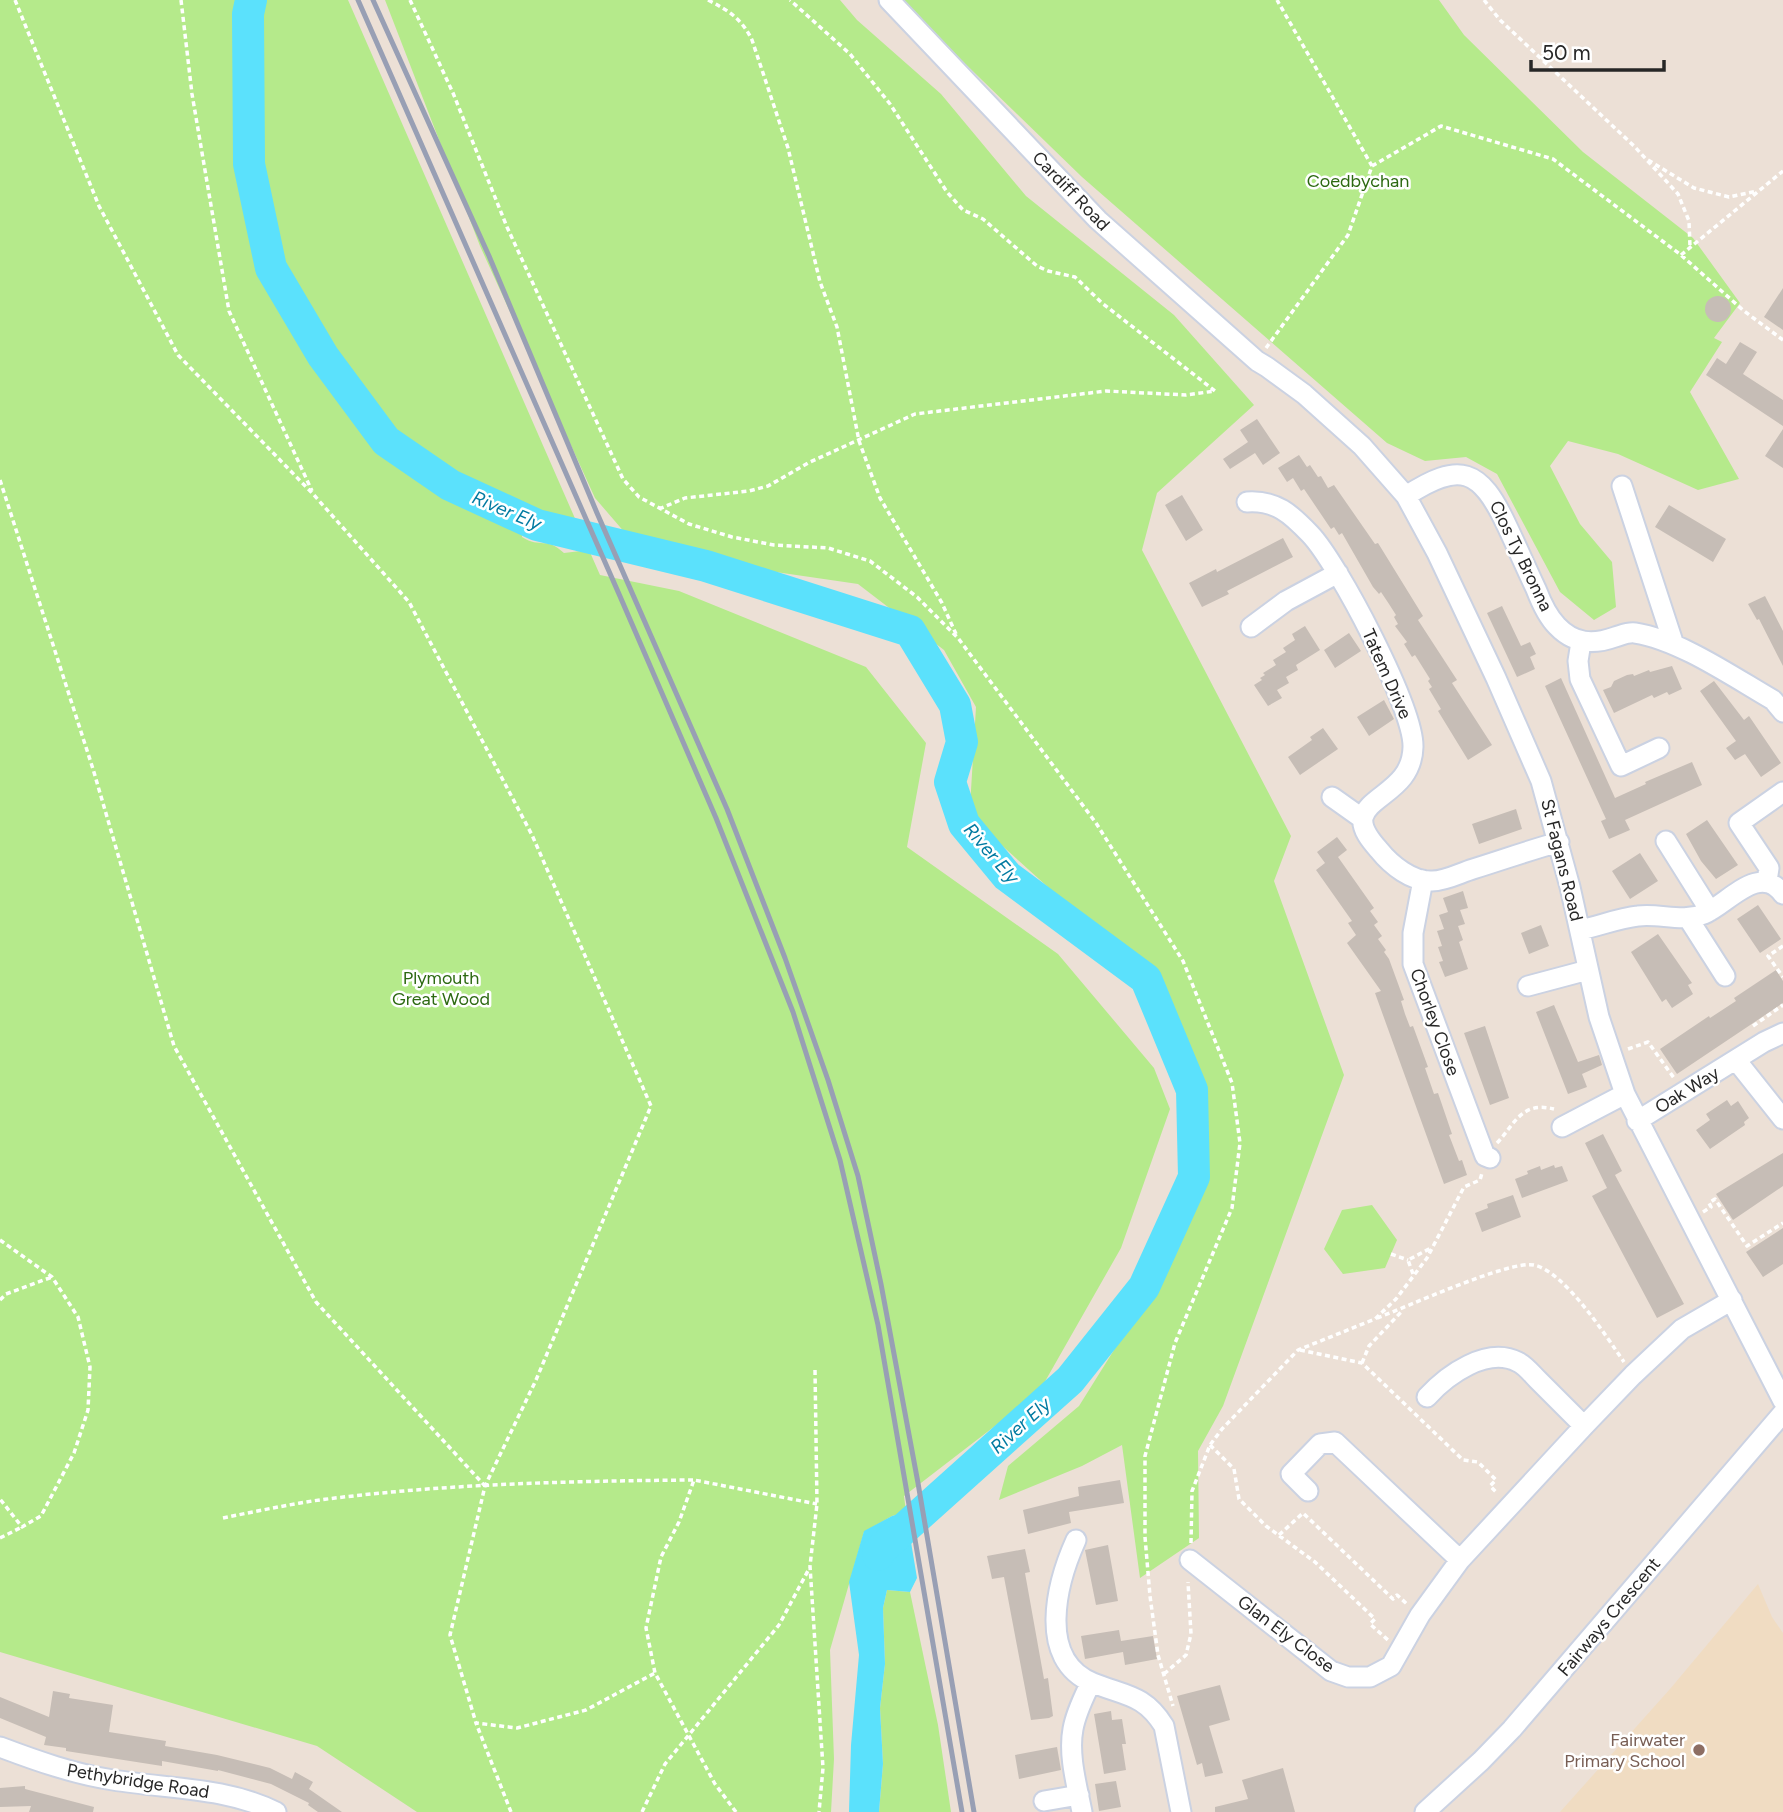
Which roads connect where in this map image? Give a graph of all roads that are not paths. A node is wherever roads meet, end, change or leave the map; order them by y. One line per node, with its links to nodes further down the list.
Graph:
1 (889, 0): 2 (street, Cardiff Road)
2 (1262, 364): 4 (street, St Fagans Road)
3 (1622, 486): 9 (street)
4 (1406, 496): 8 (street, Clos Ty Bronna); 16 (street, St Fagans Road)
5 (1247, 502): 6 (street, Tatem Drive)
6 (1338, 573): 7 (street); 14 (street, Tatem Drive)
7 (1251, 627)
8 (1581, 642): 9 (street); 11 (street)
9 (1674, 645): 10 (street)
10 (1783, 712)
11 (1658, 748)
12 (1783, 792): 18 (street)
13 (1332, 797): 14 (street)
14 (1363, 820): 17 (street)
15 (1666, 841): 20 (street)
16 (1559, 842): 17 (street); 22 (street, St Fagans Road)
17 (1423, 880): 32 (street, Chorley Close)
18 (1767, 881): 19 (street); 20 (street)
19 (1783, 894)
20 (1710, 911): 21 (street)
21 (1688, 918): 22 (street); 24 (street)
22 (1580, 930): 23 (street, St Fagans Road)
23 (1588, 970): 25 (street); 28 (street, St Fagans Road)
24 (1725, 976)
25 (1528, 986)
26 (1783, 1033): 27 (street, Oak Way)
27 (1736, 1060): 30 (street, Oak Way); 31 (street, Oak Way)
28 (1625, 1094): 29 (street); 31 (street, St Fagans Road)
29 (1559, 1119)
30 (1783, 1119)
31 (1637, 1121): 33 (street, St Fagans Road)
32 (1488, 1157)
33 (1731, 1300): 35 (street, St Fagans Road); 37 (street, Glan Ely Close)
34 (1427, 1396): 37 (street)
35 (1783, 1401)
36 (1783, 1413): 48 (street, Fairways Crescent)
37 (1584, 1426): 41 (street, Glan Ely Close)
38 (1308, 1491): 41 (street)
39 (1076, 1540): 42 (street)
40 (1190, 1560): 41 (street, Glan Ely Close)
41 (1460, 1560)
42 (1091, 1682): 45 (street); 47 (street)
43 (0, 1747): 46 (street, Pethybridge Road)
44 (1044, 1801): 45 (street)
45 (1080, 1803)
46 (276, 1812)
47 (1181, 1812)
48 (1425, 1812)

